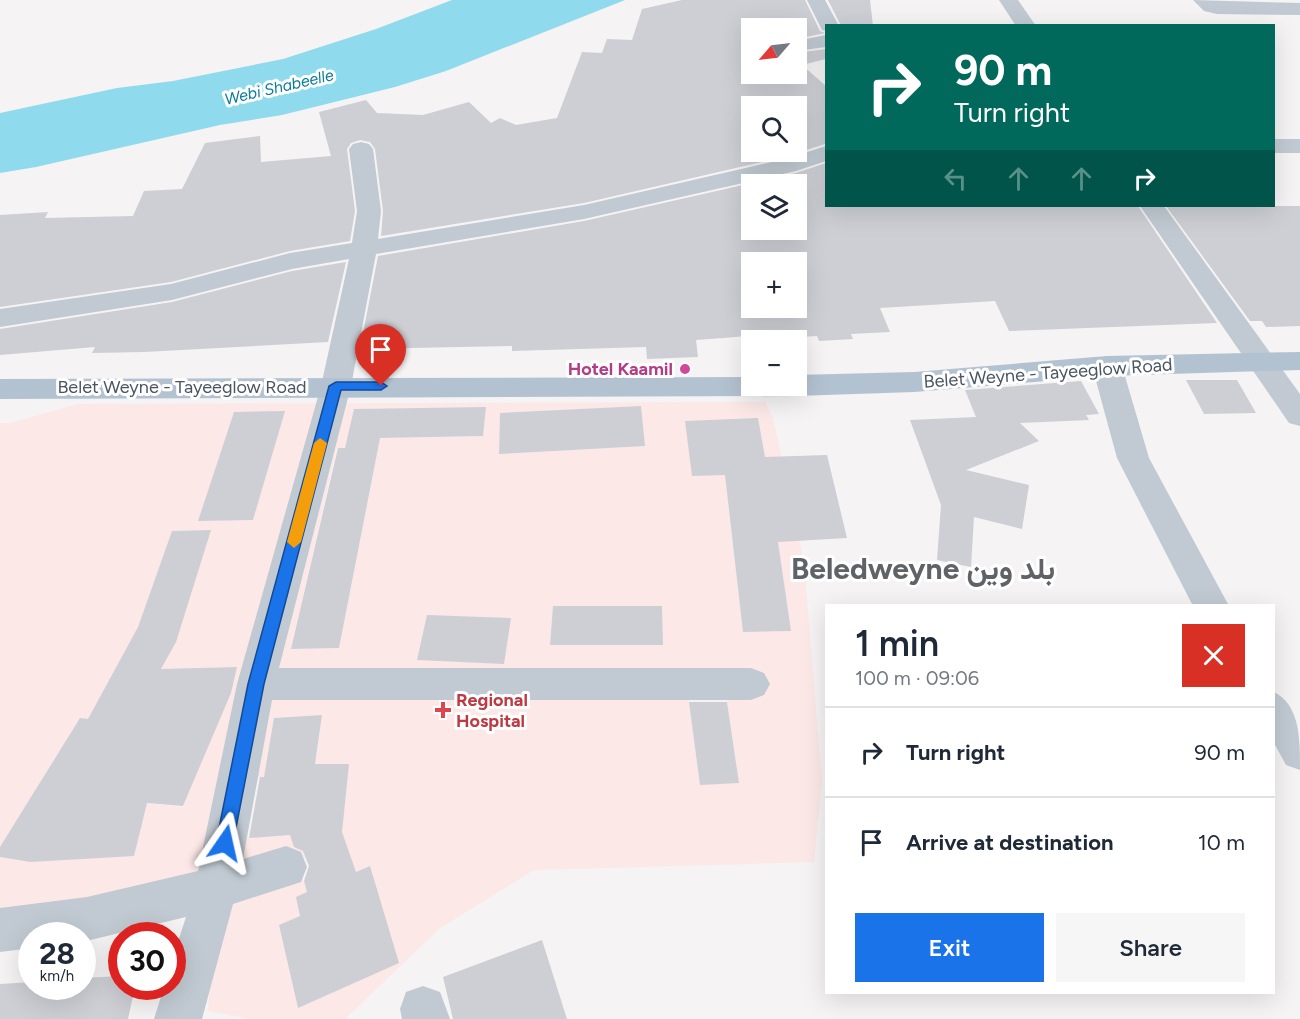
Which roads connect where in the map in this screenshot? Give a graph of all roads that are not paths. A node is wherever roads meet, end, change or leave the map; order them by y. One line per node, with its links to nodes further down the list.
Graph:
1 (816, 0): 5 (street)
2 (1008, 0): 6 (street)
3 (1202, 0): 4 (street)
4 (1300, 9)
5 (828, 24)
6 (1025, 24)
7 (825, 41): 8 (street)
8 (807, 45)
9 (361, 148): 14 (street)
10 (825, 153): 12 (street)
11 (825, 163): 12 (street)
12 (796, 164): 14 (street)
13 (1153, 207): 17 (street)
14 (364, 250): 15 (street); 19 (street)
15 (0, 318)
16 (1300, 361): 17 (main road, Belet Weyne - Tayeeglow Road)
17 (1263, 362): 18 (main road, Belet Weyne - Tayeeglow Road); 23 (street)
18 (1107, 366): 20 (main road, Belet Weyne - Tayeeglow Road); 24 (street)
19 (336, 386): 21 (main road, Belet Weyne - Tayeeglow Road); 22 (main road, Belet Weyne - Tayeeglow Road); 25 (street)
20 (807, 386)
21 (741, 387)
22 (0, 389)
23 (1300, 416)
24 (1210, 604)
25 (256, 684): 26 (street); 30 (street)
26 (751, 684)
27 (1275, 711): 28 (street)
28 (1300, 752)
29 (286, 867): 30 (street)
30 (216, 888): 31 (street); 32 (street)
31 (0, 930)
32 (178, 1019)

